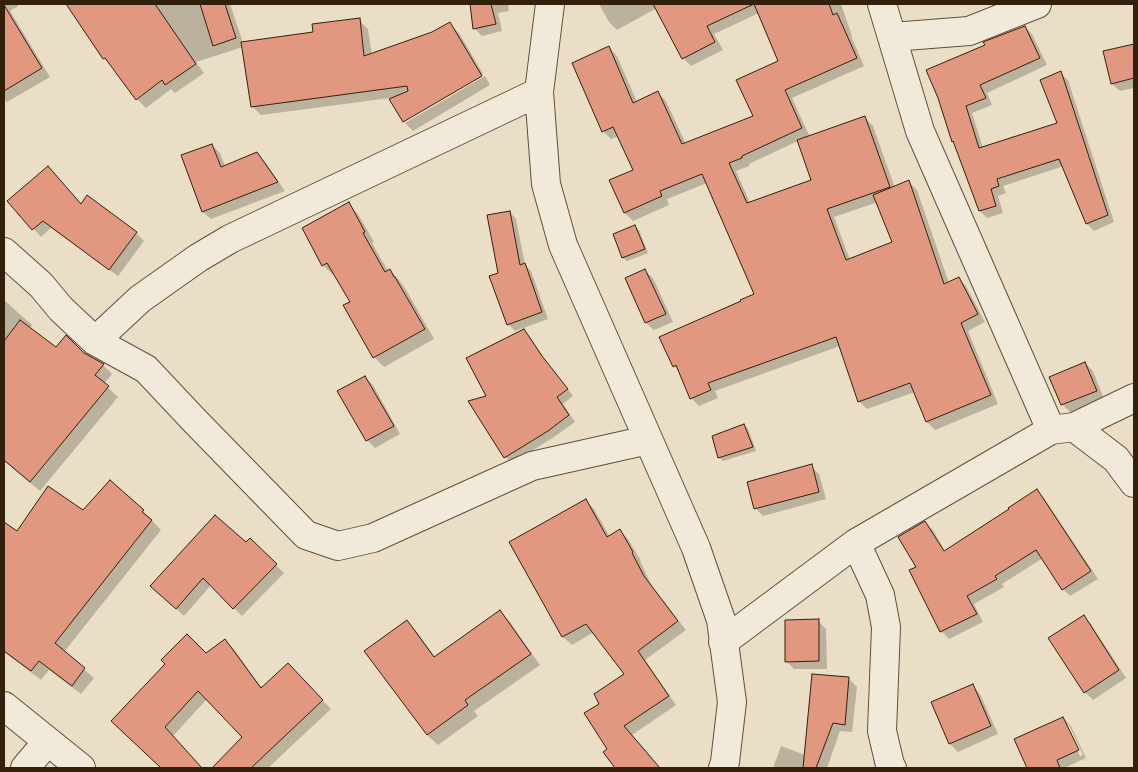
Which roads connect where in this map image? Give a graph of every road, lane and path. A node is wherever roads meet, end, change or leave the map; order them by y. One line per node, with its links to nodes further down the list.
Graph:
1 (550, 4): 5 (street)
2 (882, 4): 4 (street)
3 (1038, 4): 4 (street)
4 (892, 37): 9 (street)
5 (539, 92): 7 (street); 10 (street)
6 (4, 252): 7 (street)
7 (95, 341): 10 (street)
8 (1134, 398): 9 (street)
9 (1062, 428): 11 (street); 12 (street)
10 (648, 440): 13 (street)
11 (1134, 483)
12 (856, 543): 13 (street); 19 (street)
13 (724, 642): 18 (street)
14 (4, 706): 15 (street)
15 (47, 742): 16 (street); 17 (street)
16 (25, 768)
17 (80, 768)
18 (722, 768)
19 (892, 768)

